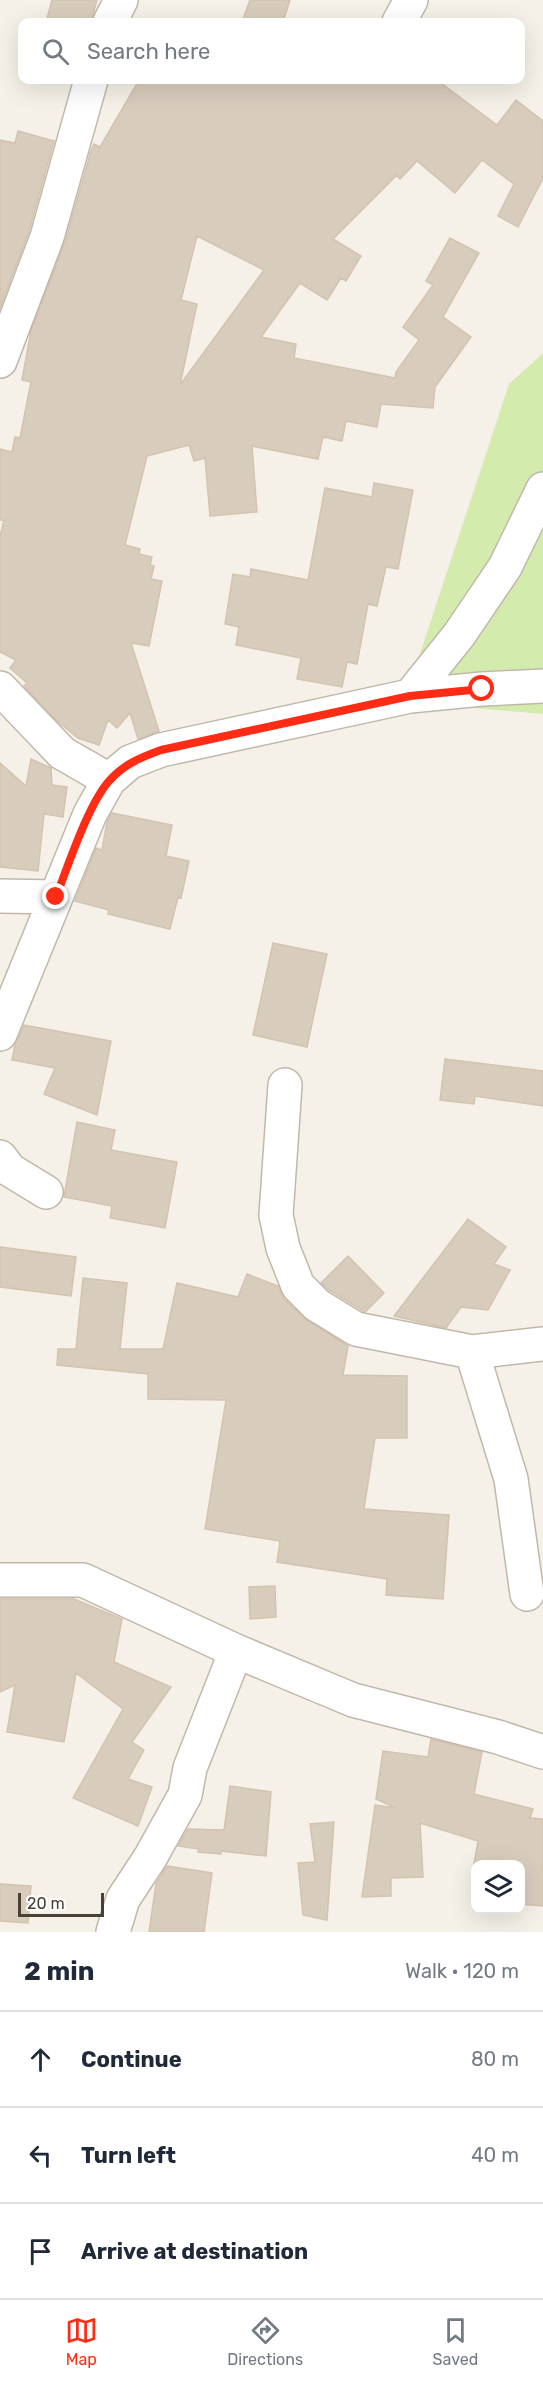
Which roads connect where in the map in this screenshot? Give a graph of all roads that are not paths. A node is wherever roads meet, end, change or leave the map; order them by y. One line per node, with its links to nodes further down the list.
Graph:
1 (121, 0): 3 (street)
2 (411, 0): 4 (street)
3 (112, 18)
4 (401, 18)
5 (90, 84): 6 (street)
6 (0, 361)
7 (543, 489): 10 (street)
8 (543, 686): 10 (street)
9 (0, 688): 11 (street)
10 (410, 696): 11 (street)
11 (109, 780): 13 (street)
12 (0, 896): 13 (street)
13 (56, 897): 14 (street)
14 (0, 1034)
15 (285, 1085): 19 (street)
16 (0, 1157): 17 (street)
17 (46, 1192)
18 (543, 1344): 19 (street)
19 (472, 1352): 21 (street)
20 (0, 1580): 22 (street)
21 (527, 1594)
22 (236, 1651): 23 (street); 24 (street)
23 (543, 1752)
24 (113, 1932)

